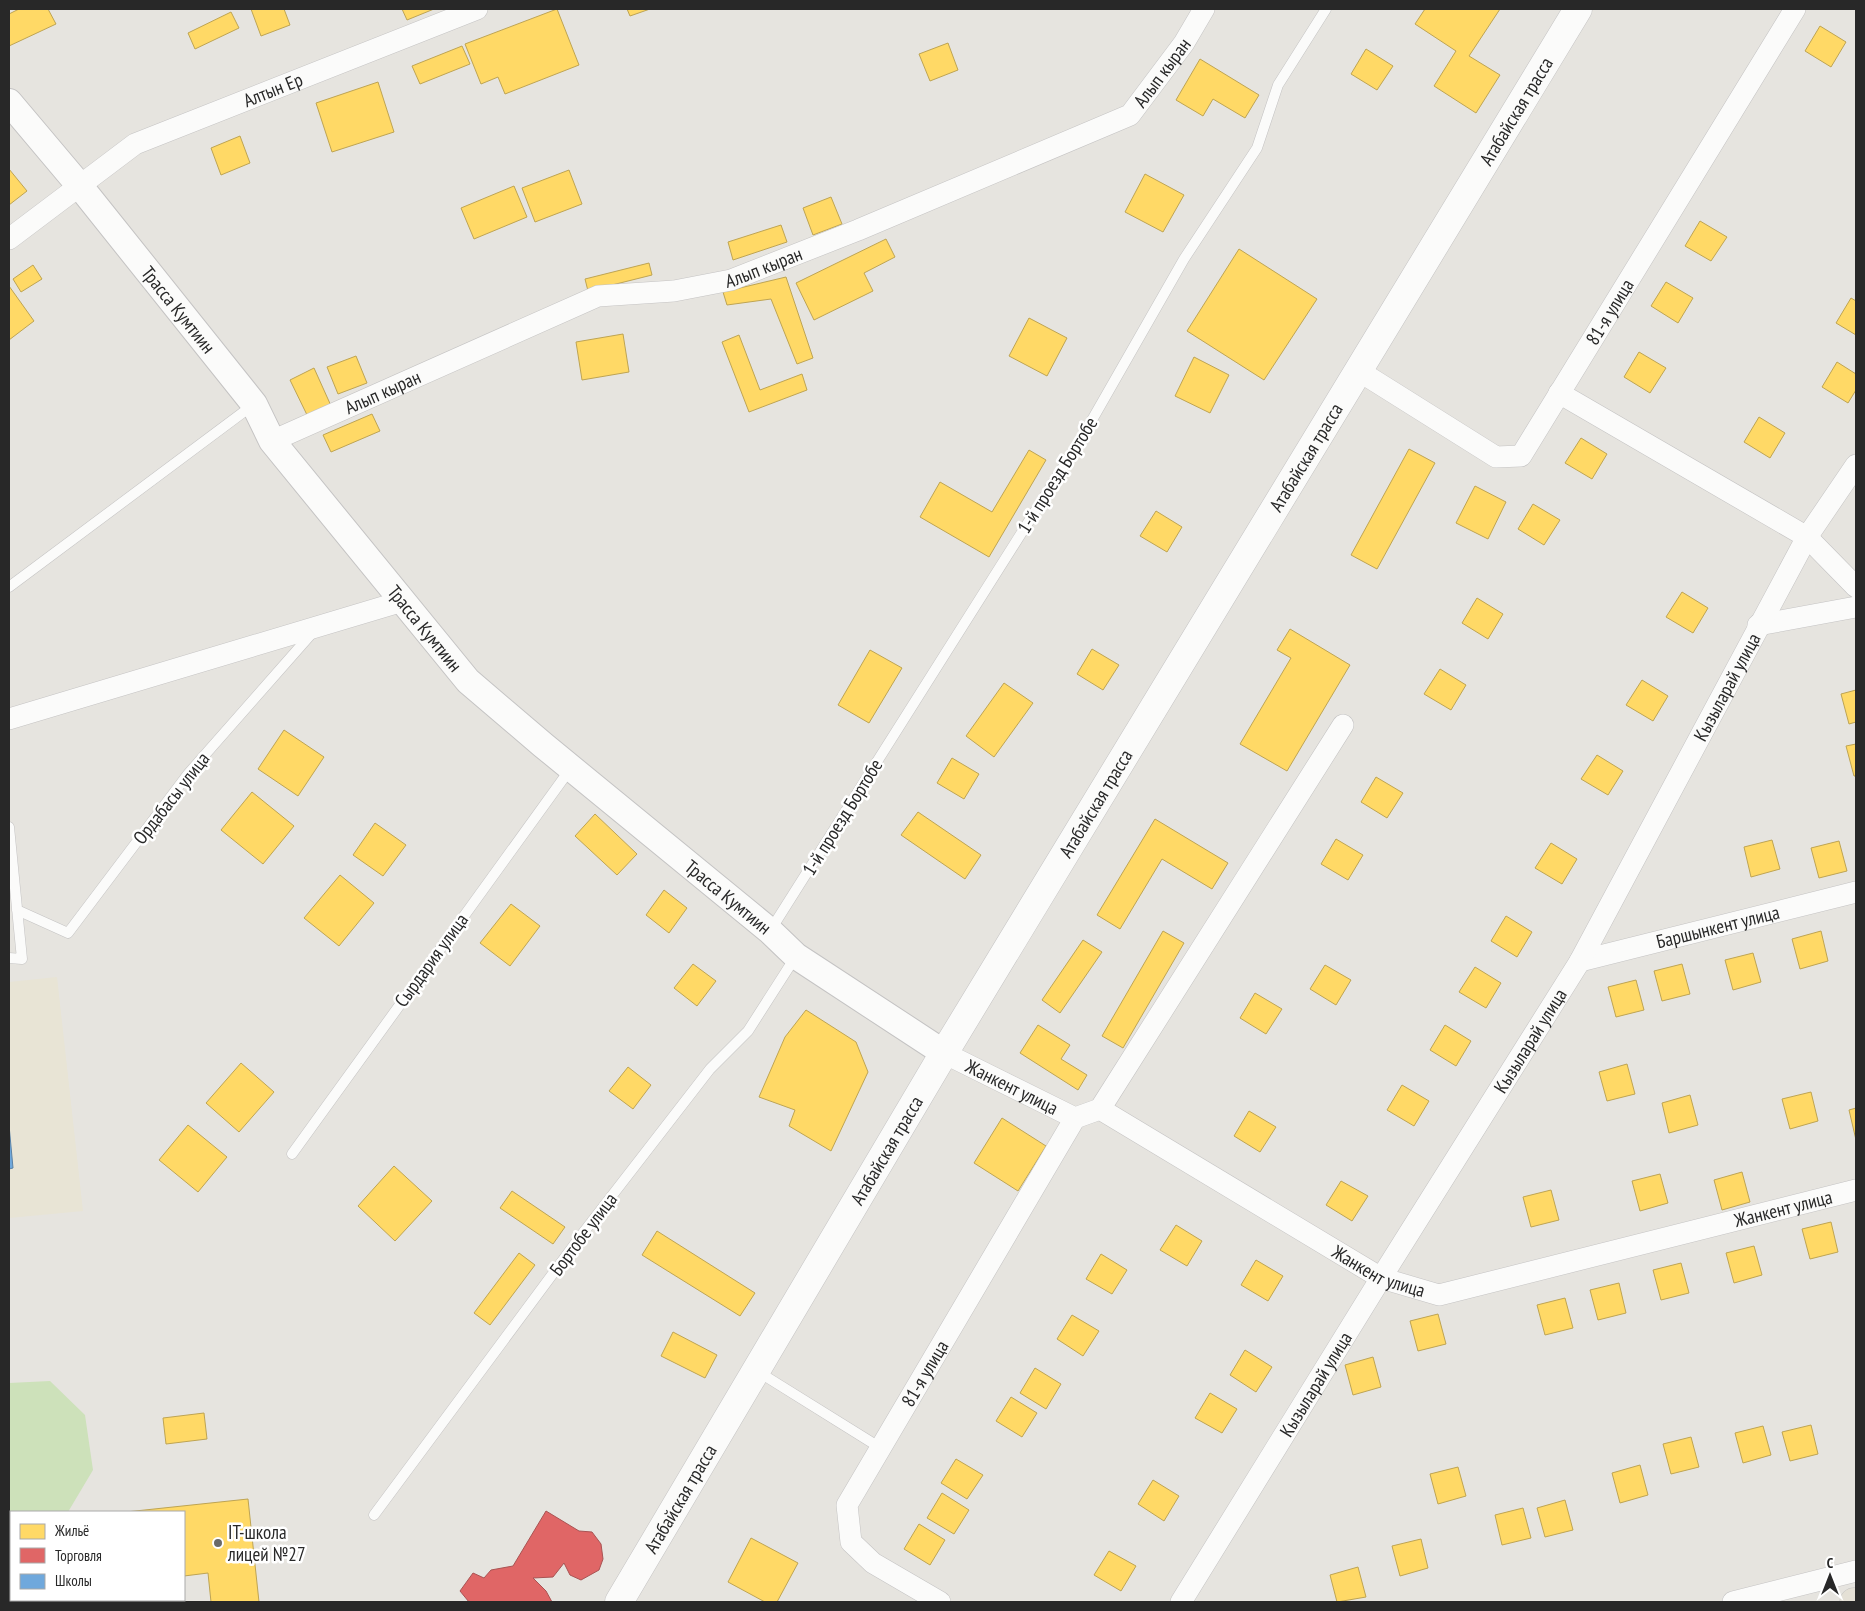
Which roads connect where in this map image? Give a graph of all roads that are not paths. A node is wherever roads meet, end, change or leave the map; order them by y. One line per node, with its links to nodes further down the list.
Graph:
1 (477, 9): 7 (street, Алтын Ер)
2 (1204, 9): 12 (street, Алып кыран)
3 (1326, 9): 27 (lane, 1-й проезд Бортобе)
4 (1578, 9): 9 (main road, Атабайская трасса)
5 (1795, 9): 10 (street, 81-я улица)
6 (9, 102): 7 (street, Трасса Кумтиин)
7 (79, 186): 8 (street, Алтын Ер); 11 (street, Трасса Кумтиин)
8 (9, 239)
9 (1359, 371): 10 (street, 81-я улица); 31 (main road, Атабайская трасса)
10 (1559, 393): 14 (street)
11 (254, 404): 12 (street, Трасса Кумтиин); 15 (lane)
12 (272, 441): 17 (street, Трасса Кумтиин)
13 (1856, 465): 14 (street, Кызыларай улица)
14 (1806, 537): 16 (street); 19 (street, Кызыларай улица)
15 (9, 587)
16 (1856, 587)
17 (403, 601): 20 (street); 23 (street, Трасса Кумтиин)
18 (1856, 607): 19 (street)
19 (1758, 625): 30 (street, Кызыларай улица)
20 (316, 627): 21 (street); 26 (lane, Ордабасы улица)
21 (9, 719)
22 (1343, 725): 32 (street)
23 (571, 767): 27 (street, Трасса Кумтиин); 34 (lane, Сырдария улица)
24 (9, 827): 26 (lane)
25 (1856, 892): 30 (street, Баршынкент улица)
26 (17, 910): 29 (lane)
27 (770, 931): 28 (street, Трасса Кумтиин)
28 (796, 956): 31 (street, Трасса Кумтиин); 39 (lane, Бортобе улица)
29 (9, 958)
30 (1580, 961): 36 (street, Кызыларай улица)
31 (944, 1053): 33 (street, Жанкент улица); 37 (main road, Атабайская трасса)
32 (1100, 1109): 33 (street, Жанкент улица); 36 (street, Жанкент улица)
33 (1075, 1118): 38 (street, 81-я улица)
34 (292, 1154)
35 (1856, 1190): 36 (street, Жанкент улица)
36 (1381, 1278): 43 (street, Кызыларай улица)
37 (756, 1370): 38 (lane); 41 (main road, Атабайская трасса)
38 (880, 1447): 42 (street, 81-я улица)
39 (374, 1515)
40 (1856, 1571): 44 (street)
41 (619, 1602)
42 (940, 1602)
43 (1181, 1602)
44 (1733, 1602)

